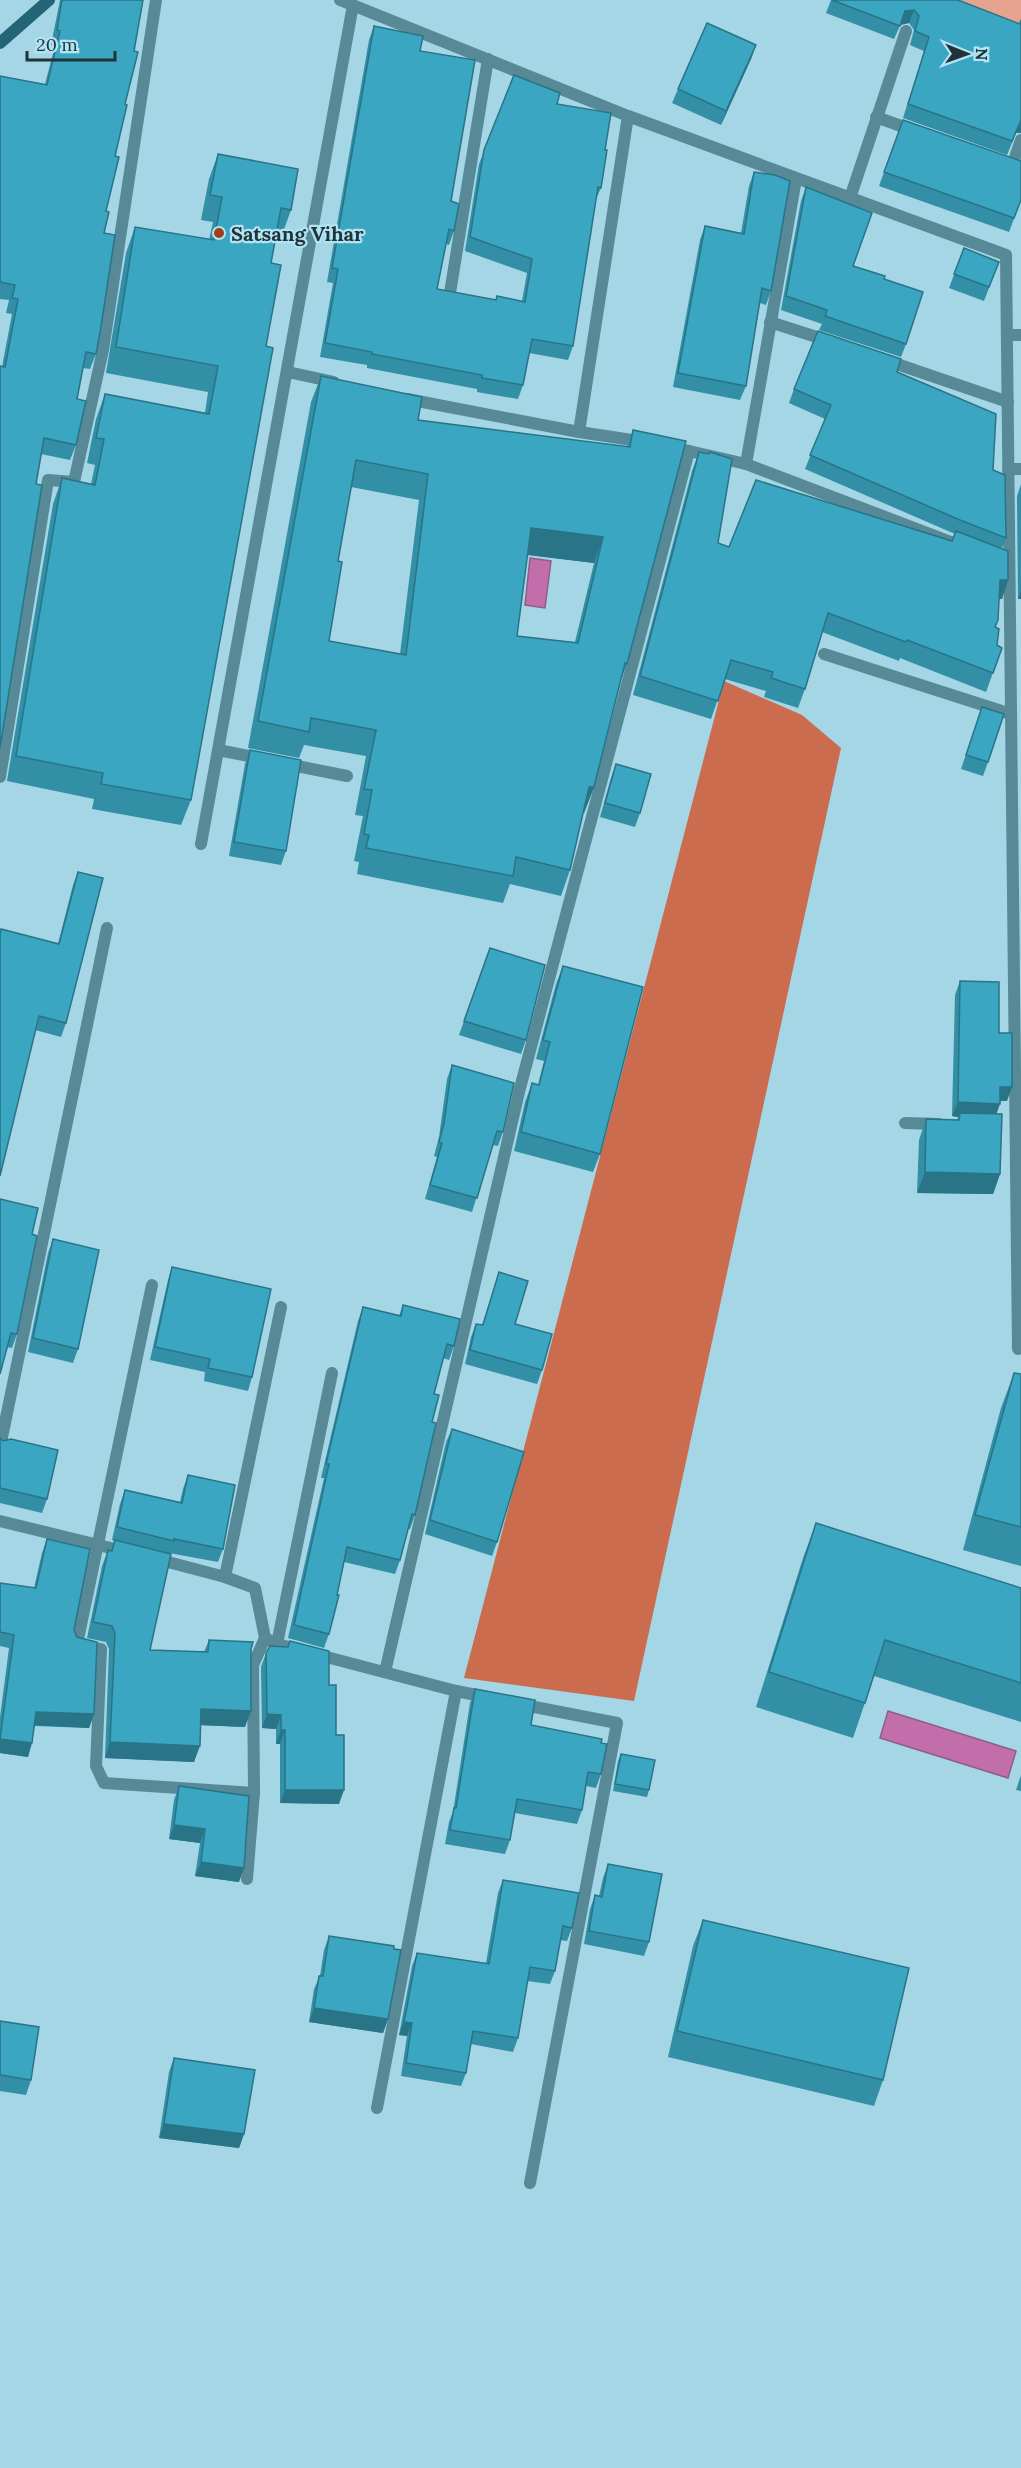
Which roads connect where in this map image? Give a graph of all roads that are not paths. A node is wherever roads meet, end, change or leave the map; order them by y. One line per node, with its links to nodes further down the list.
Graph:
1 (49, 0): 6 (main road)
2 (156, 0): 36 (street)
3 (340, 0): 4 (street)
4 (353, 5): 7 (street); 21 (street)
5 (906, 31): 9 (street)
6 (0, 43)
7 (488, 60): 8 (street); 15 (street)
8 (628, 116): 13 (street); 25 (street)
9 (876, 117): 10 (street); 14 (street)
10 (928, 136)
11 (1021, 141): 12 (street)
12 (1012, 166)
13 (796, 179): 14 (street); 16 (street)
14 (850, 198): 17 (street)
15 (449, 299)
16 (770, 322): 19 (street); 27 (street)
17 (1007, 335): 18 (street); 24 (street)
18 (1021, 335)
19 (850, 348)
20 (872, 356): 24 (street)
21 (288, 372): 22 (street); 33 (street)
22 (344, 384)
23 (389, 395): 25 (street)
24 (1008, 402): 28 (street)
25 (579, 432): 26 (street)
26 (689, 451): 27 (street); 52 (street)
27 (746, 464): 29 (street)
28 (1015, 469): 30 (street)
29 (966, 548)
30 (1016, 611): 32 (street)
31 (824, 654): 32 (street)
32 (1011, 714): 34 (street)
33 (218, 750): 35 (street); 37 (street)
34 (1016, 763): 41 (street)
35 (347, 776)
36 (0, 777)
37 (201, 844)
38 (107, 928): 46 (street)
39 (905, 1123): 40 (street)
40 (949, 1124)
41 (1014, 1127): 44 (street)
42 (152, 1285): 48 (street)
43 (280, 1307): 49 (street)
44 (1018, 1349)
45 (332, 1373): 51 (street)
46 (0, 1447)
47 (0, 1521): 48 (street)
48 (98, 1545): 49 (street); 54 (street)
49 (225, 1576): 50 (street)
50 (265, 1638): 51 (street); 54 (street)
51 (277, 1644): 52 (street)
52 (385, 1672): 53 (street)
53 (456, 1691): 56 (street); 57 (street)
54 (254, 1793): 55 (street)
55 (247, 1879)
56 (377, 2108)
57 (530, 2183)

